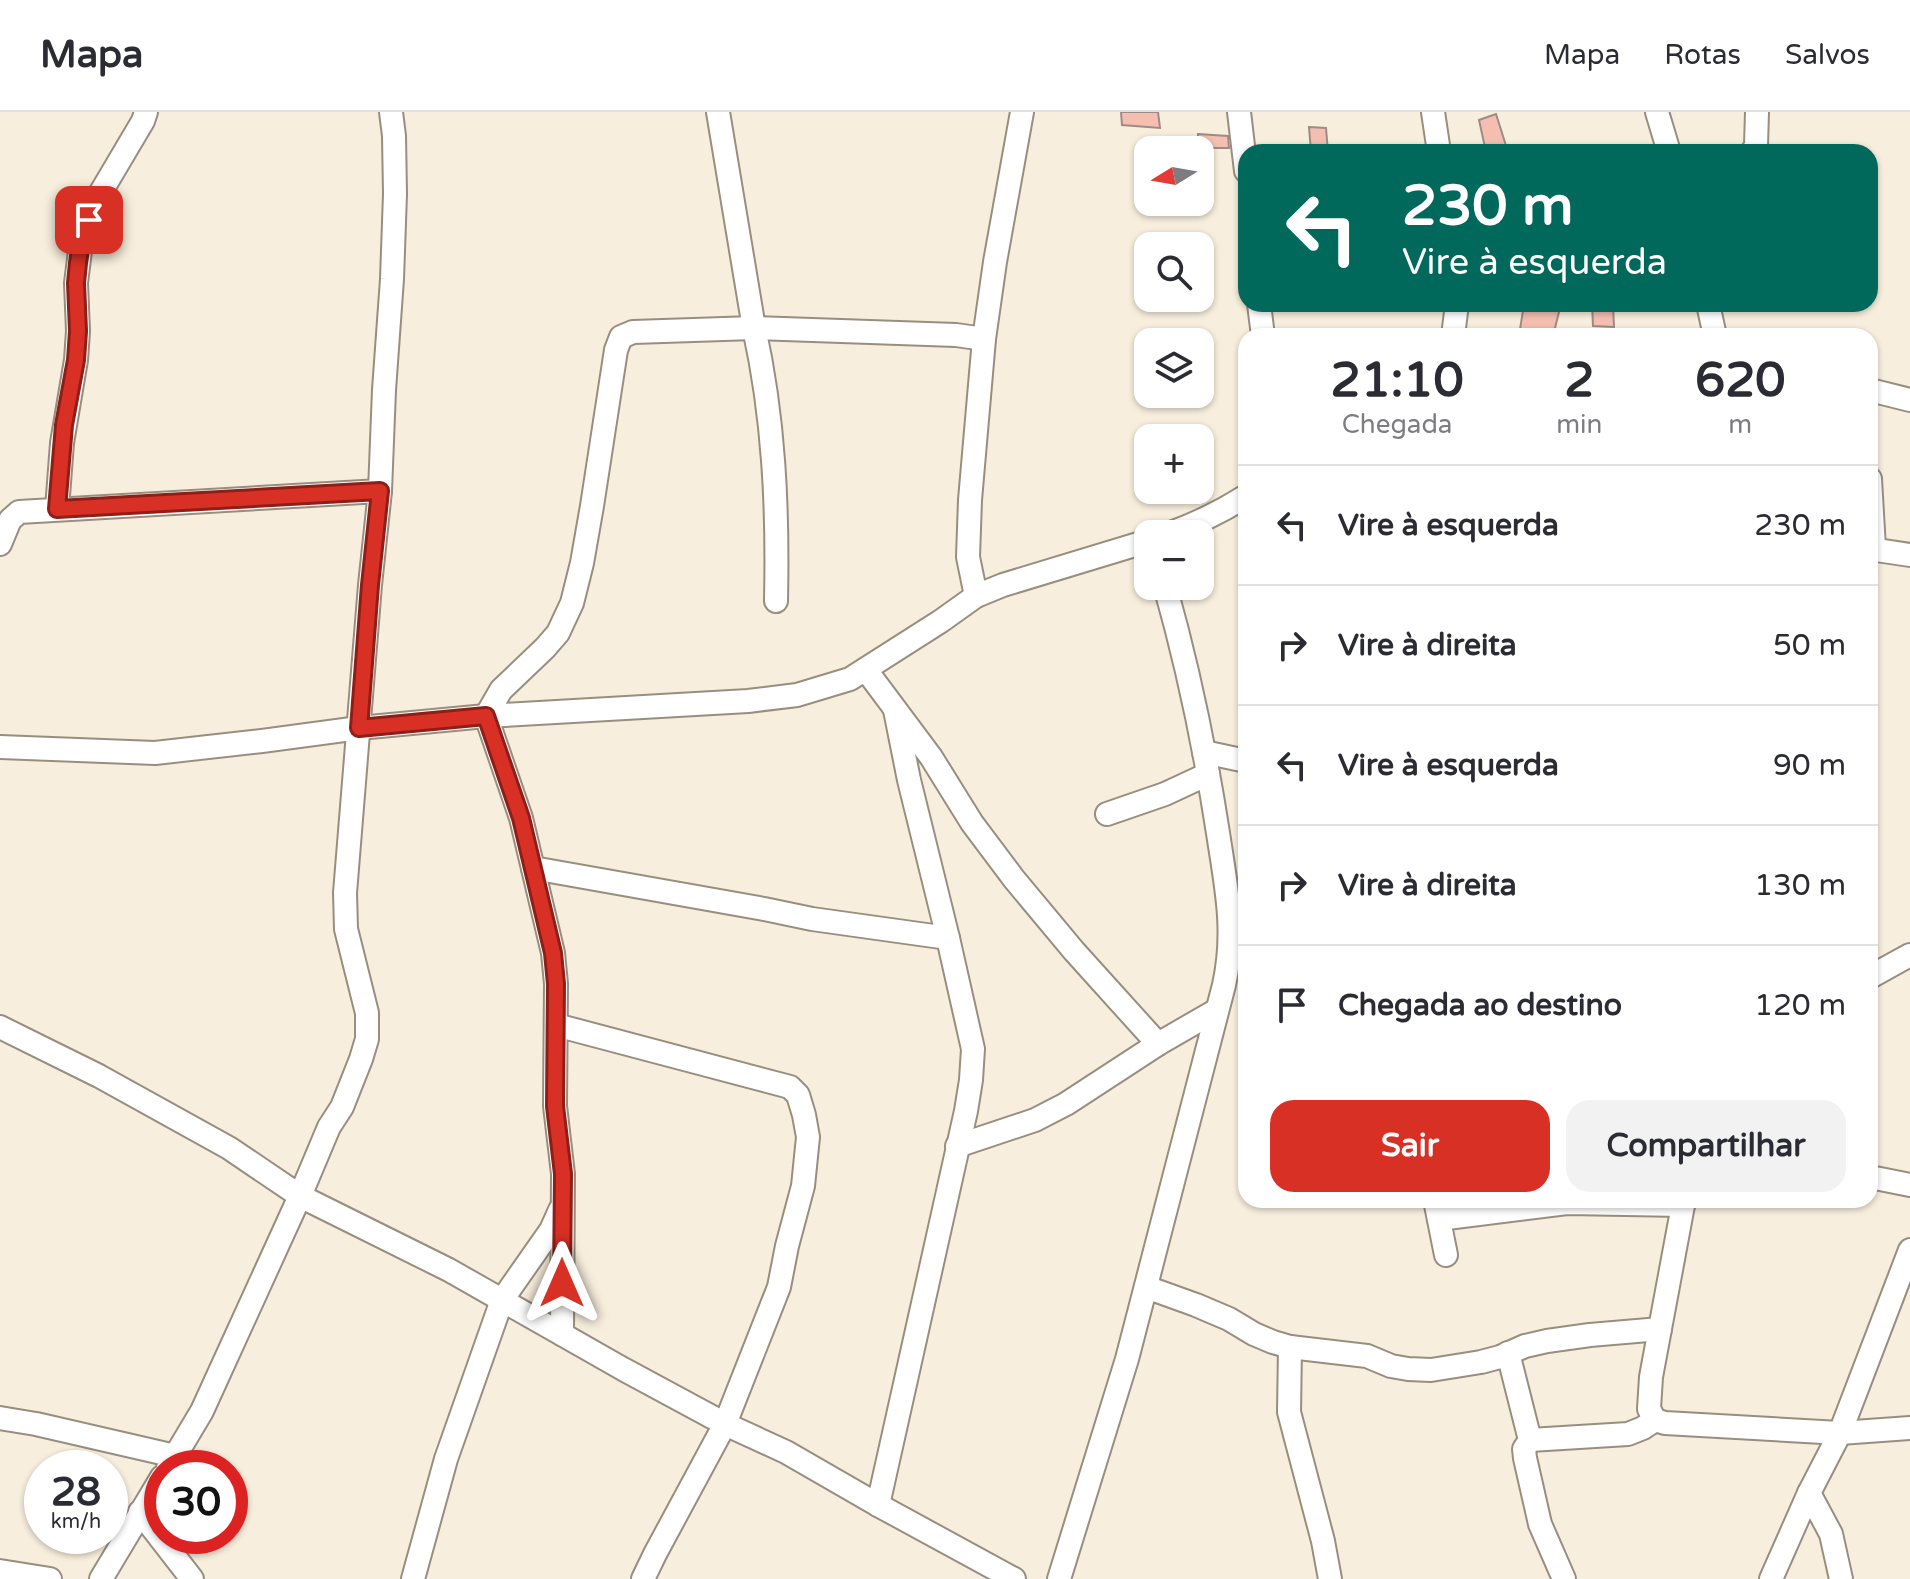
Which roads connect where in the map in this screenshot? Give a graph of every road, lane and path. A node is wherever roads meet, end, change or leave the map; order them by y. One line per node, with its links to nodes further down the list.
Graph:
1 (146, 112): 19 (street)
2 (391, 112): 17 (street)
3 (718, 112): 13 (street)
4 (1022, 112): 14 (street)
5 (1239, 112): 9 (street)
6 (1433, 112): 10 (street)
7 (1657, 112): 11 (street)
8 (1757, 112): 12 (street)
9 (1243, 144)
10 (1438, 144)
11 (1667, 144)
12 (1756, 144)
13 (754, 328): 14 (street); 27 (street); 30 (street)
14 (984, 339): 25 (street)
15 (1878, 392): 16 (street)
16 (1910, 400)
17 (380, 491): 19 (street); 31 (street)
18 (1238, 501): 20 (street)
19 (57, 509): 21 (street)
20 (1204, 520)
21 (0, 544)
22 (1134, 545): 25 (street)
23 (1878, 549): 24 (street)
24 (1910, 555)
25 (976, 596): 28 (street)
26 (1169, 600): 34 (street)
27 (776, 601)
28 (866, 670): 29 (street); 30 (street)
29 (895, 710): 37 (street); 43 (street)
30 (486, 716): 31 (street); 36 (street)
31 (359, 728): 32 (street); 47 (street)
32 (0, 747)
33 (1238, 761): 34 (street)
34 (1206, 763): 35 (street); 40 (street)
35 (1107, 814)
36 (533, 868): 37 (street); 41 (street)
37 (948, 938): 44 (street)
38 (1910, 955): 39 (street)
39 (1878, 973)
40 (1217, 1010): 43 (street); 54 (street)
41 (556, 1025): 48 (street); 62 (street)
42 (0, 1027): 47 (street)
43 (1158, 1044): 44 (street)
44 (957, 1146): 69 (street)
45 (1878, 1179): 46 (street)
46 (1910, 1185)
47 (300, 1196): 55 (street); 66 (street)
48 (563, 1206): 55 (street); 57 (street)
49 (1474, 1208): 51 (street)
50 (1682, 1208): 56 (street)
51 (1437, 1210): 53 (street)
52 (1910, 1250): 64 (street)
53 (1446, 1255)
54 (1146, 1287): 58 (street); 79 (street)
55 (502, 1300): 57 (street); 76 (street)
56 (1660, 1329): 59 (street); 61 (street)
57 (562, 1334): 62 (street)
58 (1290, 1347): 59 (street); 80 (street)
59 (1508, 1353): 65 (street)
60 (0, 1418): 67 (street)
61 (1655, 1420): 64 (street); 65 (street)
62 (725, 1424): 69 (street); 77 (street)
63 (1910, 1428): 64 (street)
64 (1840, 1433): 68 (street)
65 (1530, 1440): 81 (street)
66 (179, 1450)
67 (144, 1454)
68 (1809, 1493): 82 (street); 83 (street)
69 (878, 1505): 78 (street)
70 (144, 1506): 71 (street)
71 (140, 1512): 74 (street); 75 (street)
72 (0, 1571): 73 (street)
73 (50, 1579)
74 (101, 1579)
75 (192, 1579)
76 (413, 1579)
77 (643, 1579)
78 (1014, 1579)
79 (1059, 1579)
80 (1330, 1579)
81 (1564, 1579)
82 (1771, 1579)
83 (1841, 1579)

